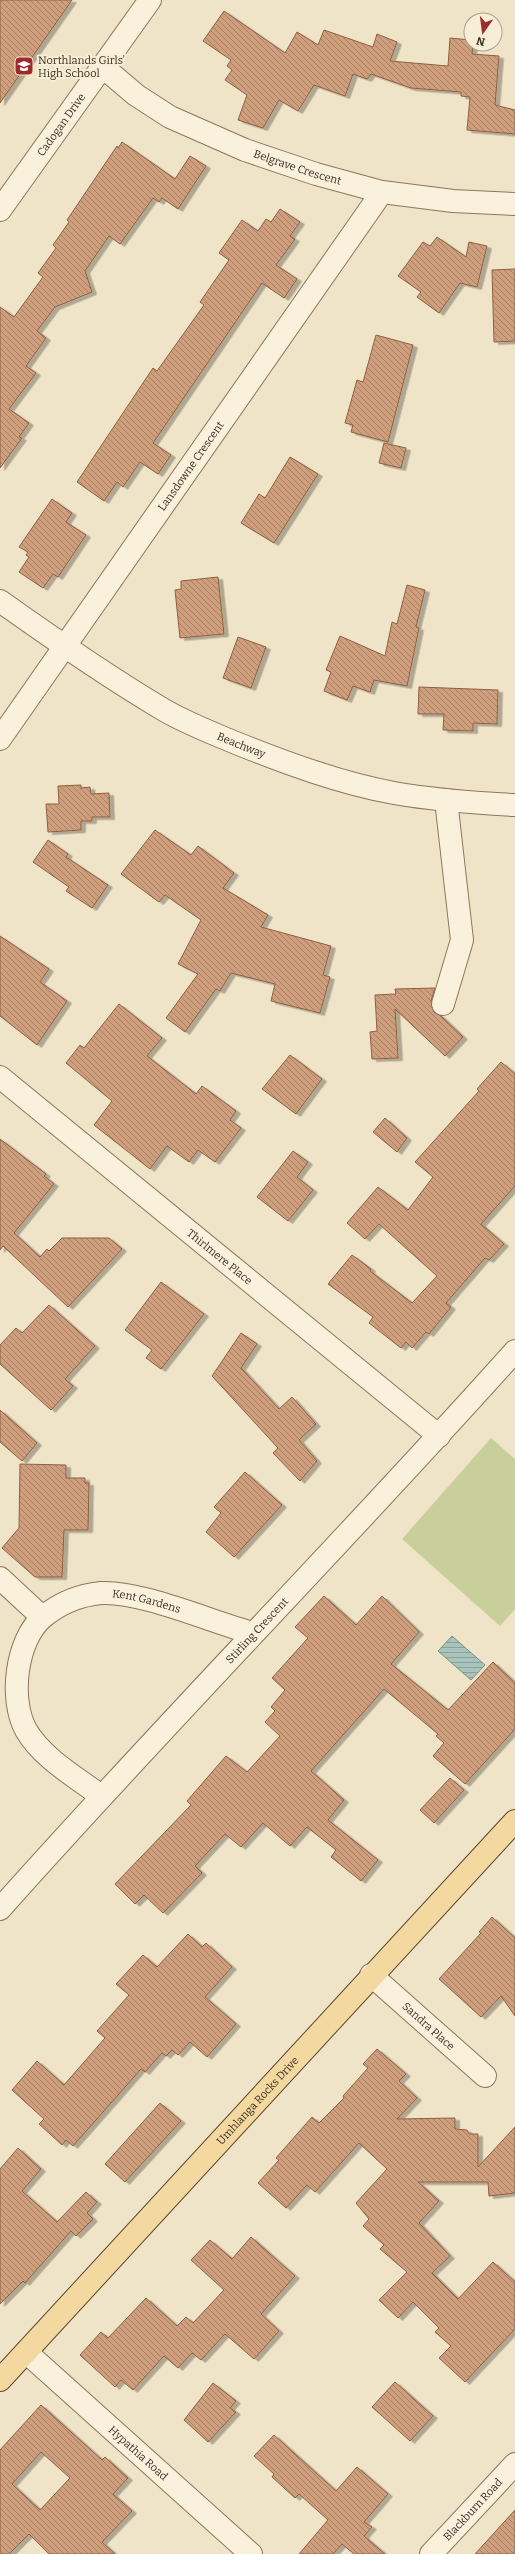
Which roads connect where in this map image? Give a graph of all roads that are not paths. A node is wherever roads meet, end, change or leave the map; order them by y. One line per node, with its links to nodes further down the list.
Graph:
1 (150, 0): 2 (street, Cadogan Drive)
2 (103, 67): 3 (street, Belgrave Crescent); 5 (street, Cadogan Drive)
3 (382, 192): 4 (street, Belgrave Crescent); 7 (street, Lansdowne Crescent)
4 (515, 204)
5 (0, 210)
6 (0, 601): 7 (street, Beachway)
7 (65, 648): 8 (street, Lansdowne Crescent); 9 (street, Beachway)
8 (0, 739)
9 (446, 800): 10 (street, Beachway); 11 (street)
10 (515, 805)
11 (443, 1004)
12 (0, 1077): 14 (street, Thirlmere Place)
13 (515, 1351): 14 (street, Stirling Crescent)
14 (439, 1436): 17 (street, Stirling Crescent)
15 (0, 1578): 16 (street)
16 (42, 1617): 17 (street, Kent Gardens); 18 (street, Kent Gardens)
17 (253, 1633): 18 (street, Stirling Crescent)
18 (101, 1796): 20 (street, Stirling Crescent)
19 (515, 1821): 21 (main road, Umhlanga Rocks Drive)
20 (0, 1909)
21 (371, 1975): 22 (street, Sandra Place); 23 (main road, Umhlanga Rocks Drive)
22 (485, 2076)
23 (26, 2352): 24 (main road, Umhlanga Rocks Drive); 26 (street, Hypathia Road)
24 (0, 2380)
25 (515, 2464): 27 (street, Blackburn Road)
26 (251, 2554)
27 (431, 2554)

